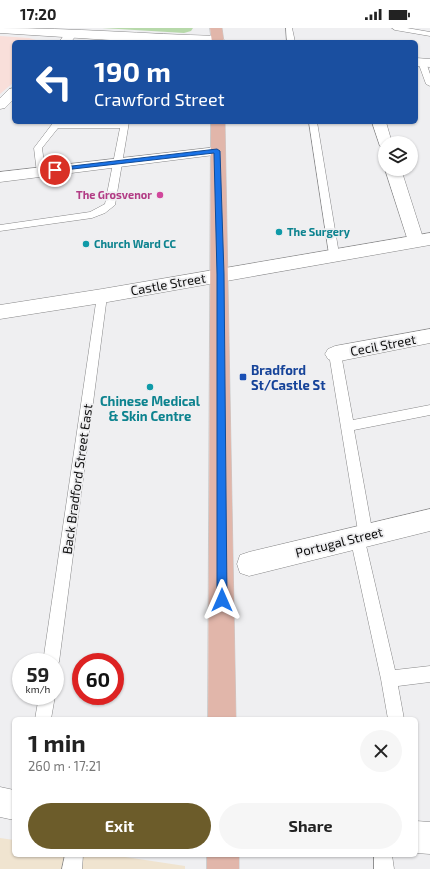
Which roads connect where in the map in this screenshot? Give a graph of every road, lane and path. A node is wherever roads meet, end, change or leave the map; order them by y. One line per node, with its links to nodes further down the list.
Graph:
1 (289, 28): 8 (lane)
2 (395, 28): 4 (lane)
3 (0, 29): 6 (street)
4 (430, 34)
5 (217, 37): 7 (street)
6 (68, 38): 7 (street)
7 (141, 40)
8 (291, 40)
9 (423, 63): 10 (lane)
10 (430, 84)
11 (12, 94): 12 (street)
12 (0, 105)
13 (125, 124): 19 (lane); 20 (lane)
14 (218, 124): 18 (main road)
15 (313, 124): 25 (lane)
16 (379, 124): 17 (street)
17 (383, 136)
18 (217, 151): 19 (street); 26 (main road)
19 (117, 163): 20 (street); 23 (lane)
20 (40, 171): 21 (street)
21 (0, 176)
22 (396, 176): 24 (street)
23 (0, 228)
24 (423, 240): 25 (street, Castle Street)
25 (334, 254): 26 (street, Castle Street)
26 (220, 274): 27 (street, Castle Street); 41 (main road)
27 (102, 296): 28 (street, Castle Street); 36 (lane, Back Bradford Street East)
28 (0, 312)
29 (430, 336): 30 (street, Cecil Street)
30 (335, 354): 32 (lane)
31 (430, 410): 32 (lane)
32 (348, 426): 34 (lane)
33 (430, 520): 34 (street, Portugal Street)
34 (362, 536): 35 (street, Portugal Street); 38 (lane)
35 (249, 564)
36 (52, 653)
37 (430, 674): 38 (lane)
38 (389, 679): 42 (lane)
39 (45, 705): 40 (lane)
40 (43, 717)
41 (222, 717)
42 (396, 717)
43 (0, 802): 44 (street)
44 (12, 805)
45 (418, 837): 46 (street)
46 (430, 838)
47 (74, 857): 50 (lane)
48 (223, 857): 51 (main road)
49 (383, 857): 52 (lane)
50 (72, 869)
51 (223, 869)
52 (384, 869)

